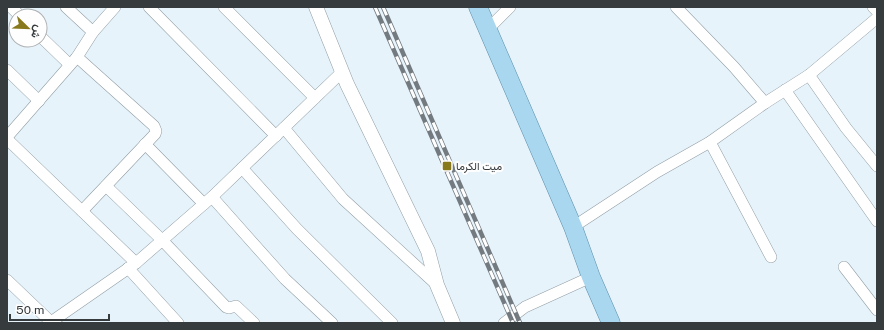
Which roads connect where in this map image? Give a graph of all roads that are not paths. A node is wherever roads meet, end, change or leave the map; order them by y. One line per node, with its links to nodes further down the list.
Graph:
1 (66, 7): 13 (street)
2 (115, 7): 13 (street)
3 (149, 7): 24 (street)
4 (224, 7): 20 (street)
5 (316, 7): 17 (street)
6 (478, 7): 12 (main road)
7 (510, 7): 12 (street)
8 (676, 7): 22 (street)
9 (873, 7): 10 (street)
10 (877, 11)
11 (877, 18): 18 (street)
12 (488, 29): 34 (main road)
13 (93, 32): 15 (street)
14 (48, 42): 15 (street)
15 (73, 61): 21 (street); 27 (street)
16 (7, 70): 21 (street)
17 (342, 72): 20 (street); 41 (street)
18 (809, 75): 19 (street); 28 (street)
19 (784, 90): 22 (street); 33 (street)
20 (315, 98): 23 (street)
21 (39, 101): 25 (street)
22 (765, 103): 26 (street)
23 (284, 128): 24 (street); 41 (street)
24 (276, 136): 29 (street)
25 (7, 138): 32 (street)
26 (710, 142): 34 (street); 36 (street)
27 (145, 144): 30 (street); 31 (street)
28 (877, 166)
29 (242, 168): 31 (street); 47 (street)
30 (106, 186): 32 (street); 35 (street)
31 (208, 201): 35 (street); 46 (street)
32 (82, 211): 37 (street)
33 (877, 221)
34 (573, 227): 39 (main road)
35 (162, 240): 37 (street); 45 (street)
36 (771, 257)
37 (132, 266): 43 (street); 44 (street)
38 (844, 267): 42 (street)
39 (591, 277): 49 (street); 50 (main road)
40 (7, 280): 43 (street)
41 (437, 285): 48 (street)
42 (877, 310)
43 (52, 323)
44 (178, 323)
45 (254, 323)
46 (332, 323)
47 (392, 323)
48 (453, 323)
49 (504, 323)
50 (611, 323)

